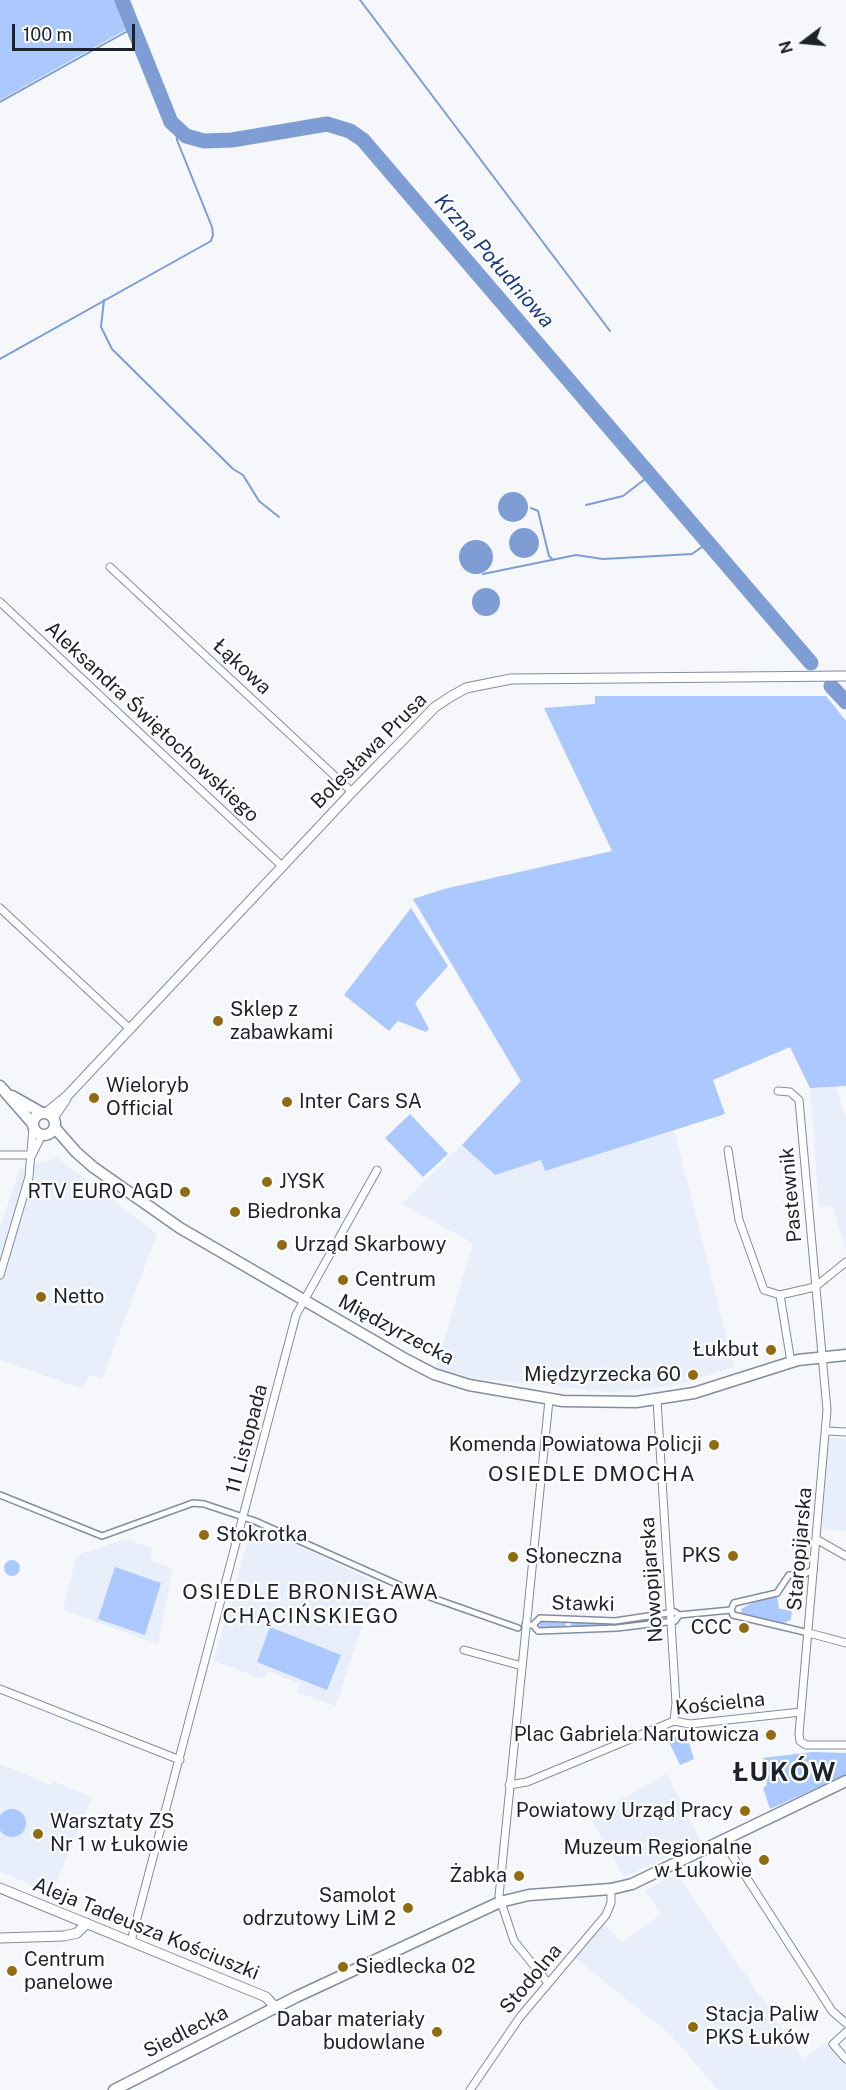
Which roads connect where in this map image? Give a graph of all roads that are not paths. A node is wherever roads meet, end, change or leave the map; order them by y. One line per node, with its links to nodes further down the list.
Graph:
1 (110, 567): 4 (street, Łąkowa)
2 (0, 602): 5 (street, Aleksandra Świętochowskiego)
3 (846, 676): 4 (street, Bolesława Prusa)
4 (352, 792): 5 (street, Bolesława Prusa)
5 (282, 866): 7 (street, Bolesława Prusa)
6 (0, 908): 7 (street)
7 (130, 1029): 11 (street, Bolesława Prusa)
8 (0, 1086): 10 (main road, Międzyrzecka)
9 (778, 1091): 21 (street, Pastewnik)
10 (9, 1094): 11 (main road, Międzyrzecka); 12 (main road, Międzyrzecka)
11 (49, 1118): 12 (main road); 13 (main road); 15 (main road, Międzyrzecka)
12 (33, 1126): 13 (main road, Międzyrzecka); 17 (street)
13 (44, 1135): 15 (main road, Międzyrzecka); 17 (street)
14 (728, 1150): 22 (street)
15 (76, 1152): 23 (main road, Międzyrzecka)
16 (0, 1155): 17 (street)
17 (32, 1155): 20 (street)
18 (377, 1170): 23 (street, 11 Listopada)
19 (846, 1262): 21 (street)
20 (0, 1275)
21 (815, 1287): 22 (street); 25 (street, Pastewnik)
22 (780, 1295): 26 (street)
23 (302, 1301): 27 (main road, Międzyrzecka); 32 (street, 11 Listopada)
24 (846, 1355): 25 (main road, Międzyrzecka)
25 (824, 1356): 26 (main road, Międzyrzecka); 29 (street, Staropijarska)
26 (791, 1362): 28 (main road, Międzyrzecka)
27 (549, 1400): 28 (main road, Międzyrzecka); 40 (street)
28 (657, 1400): 37 (street, Nowopijarska)
29 (827, 1431): 30 (street); 33 (street, Staropijarska)
30 (846, 1432)
31 (0, 1496): 32 (street)
32 (243, 1517): 42 (street); 51 (street, 11 Listopada)
33 (816, 1539): 34 (street); 35 (street, Staropijarska)
34 (846, 1556)
35 (814, 1569): 36 (street); 43 (street, Staropijarska)
36 (731, 1610): 38 (street, Stawki); 43 (street)
37 (670, 1613): 38 (street, Stawki); 39 (street, Nowopijarska); 41 (street, Stawki)
38 (680, 1615): 39 (street)
39 (671, 1622): 41 (street, Stawki); 49 (street, Nowopijarska)
40 (529, 1625): 41 (street, Stawki); 41 (street, Stawki); 46 (street)
41 (615, 1625)
42 (518, 1628)
43 (809, 1633): 44 (street); 48 (street, Staropijarska)
44 (846, 1643)
45 (464, 1650): 46 (street)
46 (522, 1666): 53 (street)
47 (0, 1689): 51 (street)
48 (801, 1712): 49 (street, Kościelna); 50 (street, Staropijarska)
49 (674, 1721): 53 (street, Kościelna)
50 (846, 1745)
51 (180, 1760): 60 (street, 11 Listopada)
52 (846, 1781): 54 (main road, Siedlecka)
53 (509, 1785): 57 (street)
54 (723, 1841): 56 (main road, Siedlecka); 63 (street)
55 (0, 1888): 58 (street, Aleja Tadeusza Kościuszki)
56 (611, 1889): 57 (main road, Siedlecka); 61 (street, Stodolna)
57 (500, 1902): 61 (street); 62 (main road, Siedlecka)
58 (87, 1923): 59 (street); 60 (street, Aleja Tadeusza Kościuszki)
59 (0, 1938)
60 (131, 1941): 62 (street, Aleja Tadeusza Kościuszki)
61 (548, 1983): 67 (street, Stodolna)
62 (275, 2007): 66 (main road, Siedlecka)
63 (846, 2023)
64 (846, 2032): 65 (street)
65 (846, 2059)
66 (114, 2090)
67 (470, 2090)

